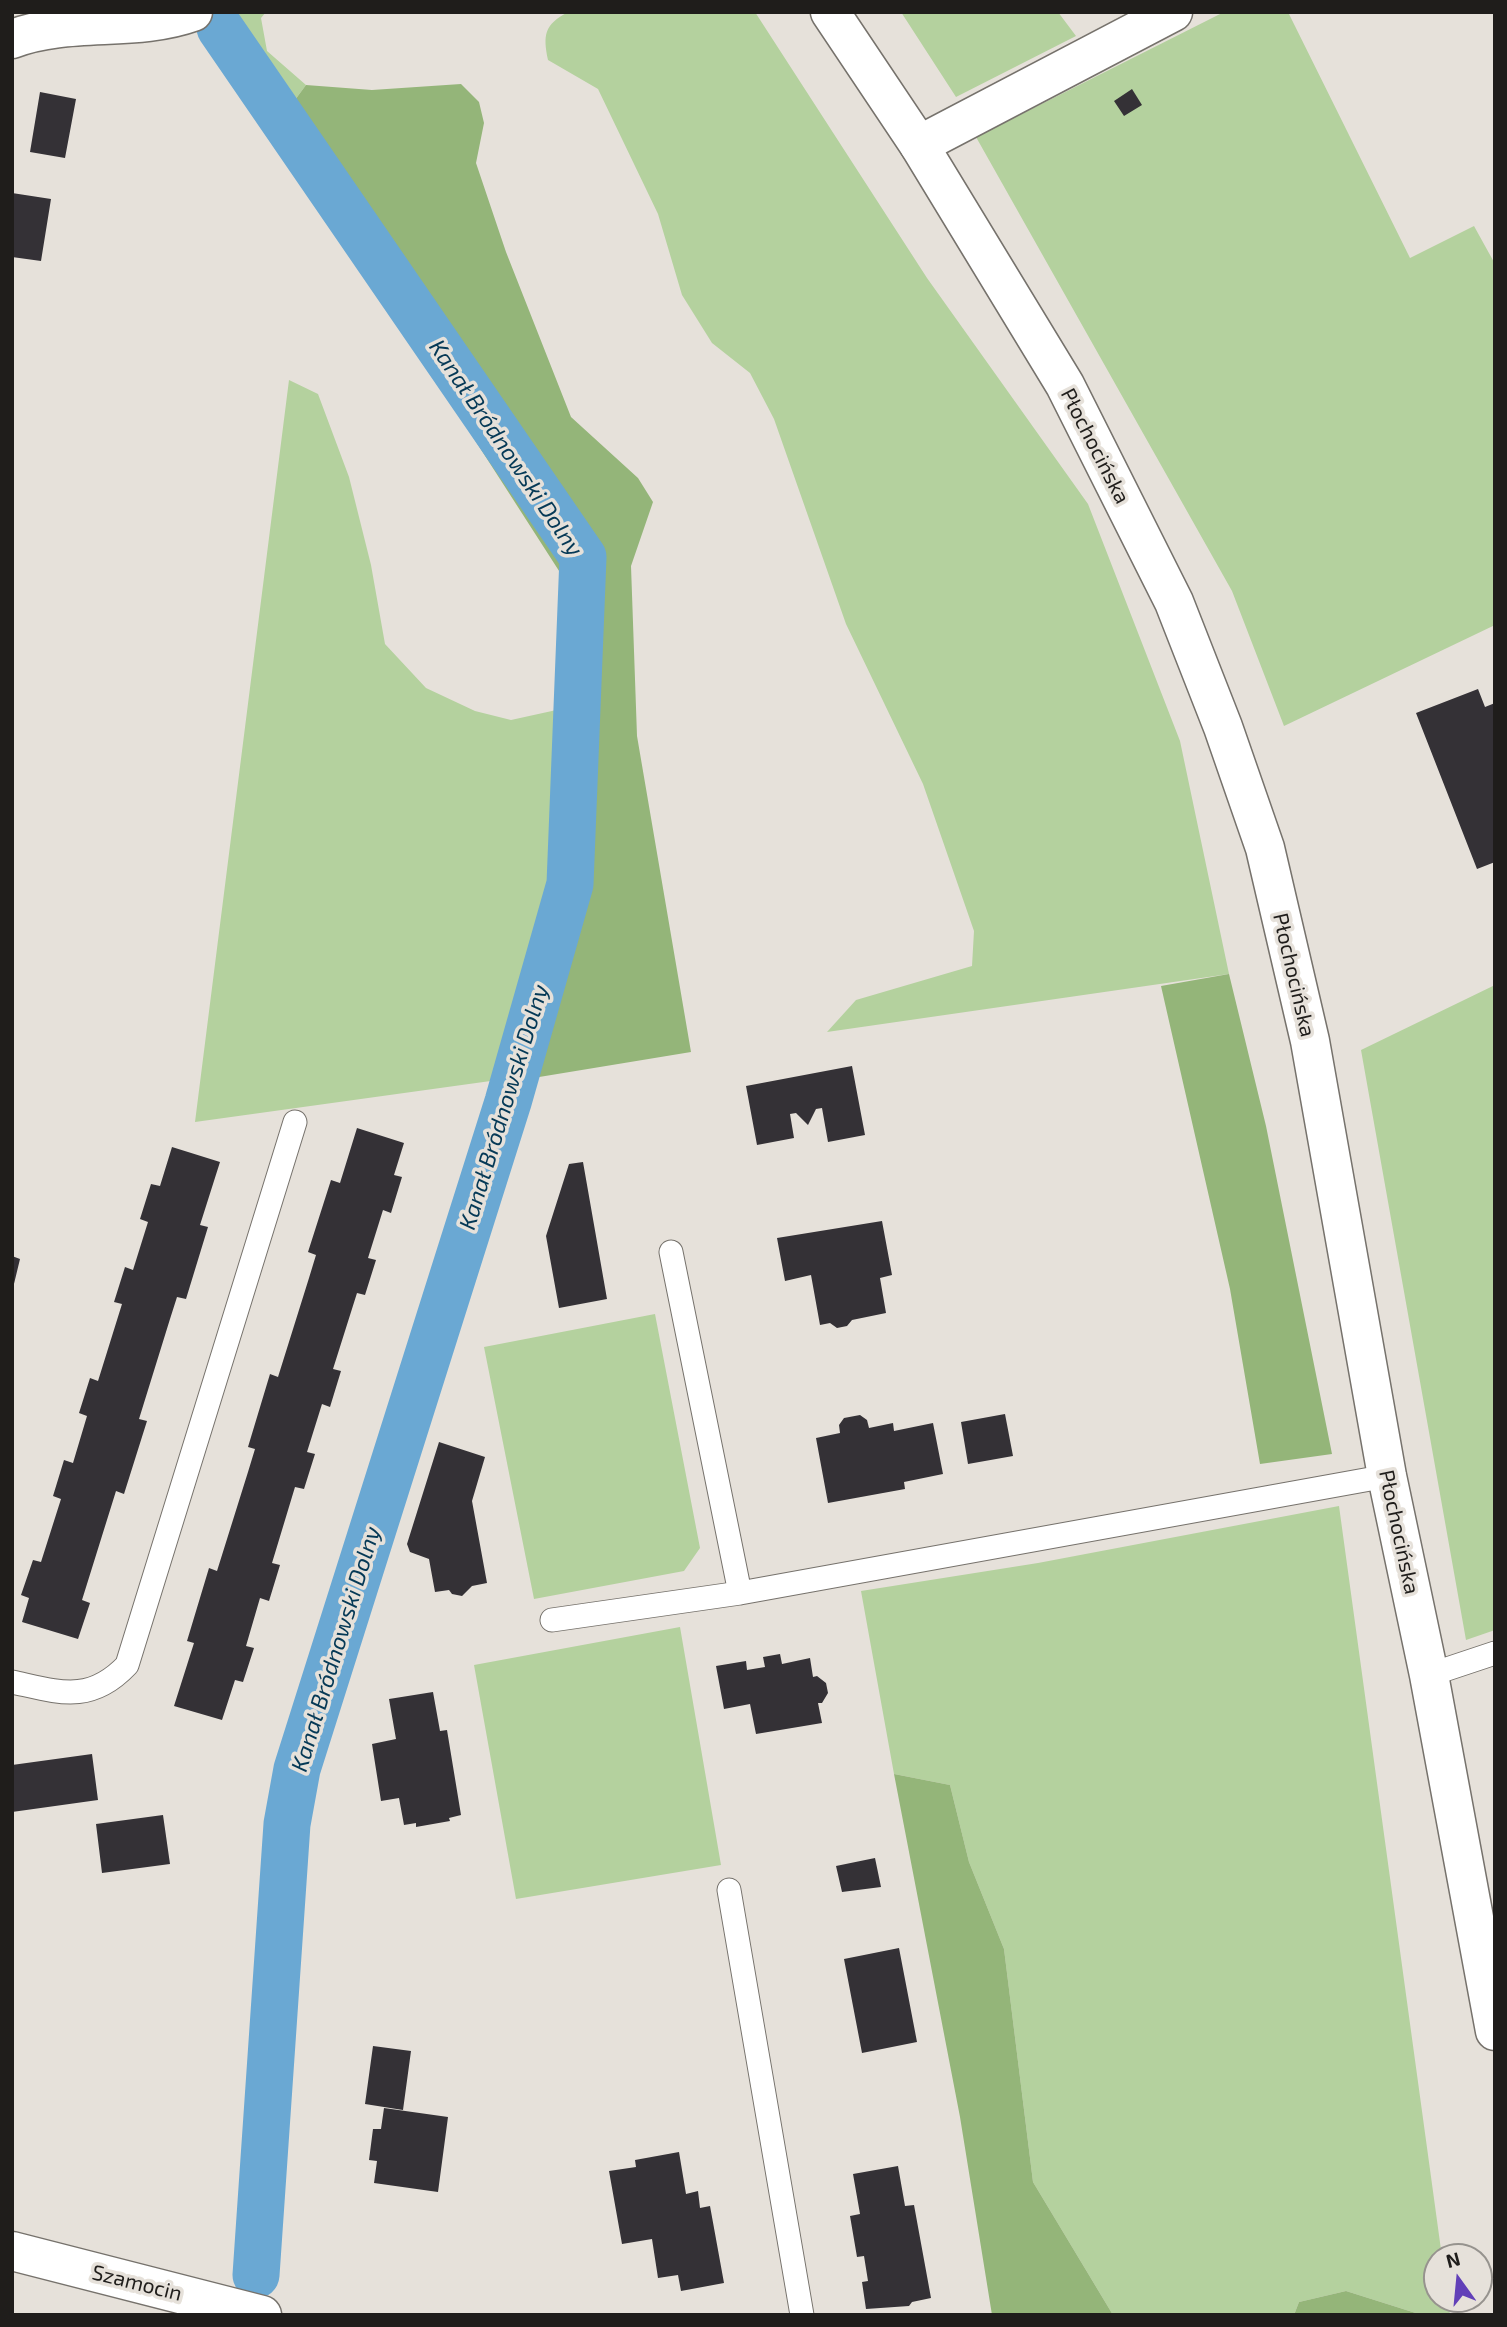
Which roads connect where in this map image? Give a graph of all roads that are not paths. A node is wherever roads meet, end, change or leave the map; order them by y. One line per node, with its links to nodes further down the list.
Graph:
1 (193, 12): 4 (main road)
2 (830, 12): 5 (main road, Płochocińska)
3 (1172, 12): 5 (main road)
4 (12, 39)
5 (919, 145): 8 (main road, Płochocińska)
6 (295, 1122): 13 (lane)
7 (671, 1252): 9 (lane)
8 (1387, 1476): 9 (lane); 12 (main road, Płochocińska)
9 (740, 1593): 10 (lane)
10 (552, 1620)
11 (1495, 1653): 12 (lane)
12 (1429, 1675): 15 (main road, Płochocińska)
13 (12, 1682)
14 (729, 1890): 18 (lane)
15 (1495, 2031)
16 (12, 2251): 17 (main road, Szamocin)
17 (262, 2315)
18 (802, 2315)

